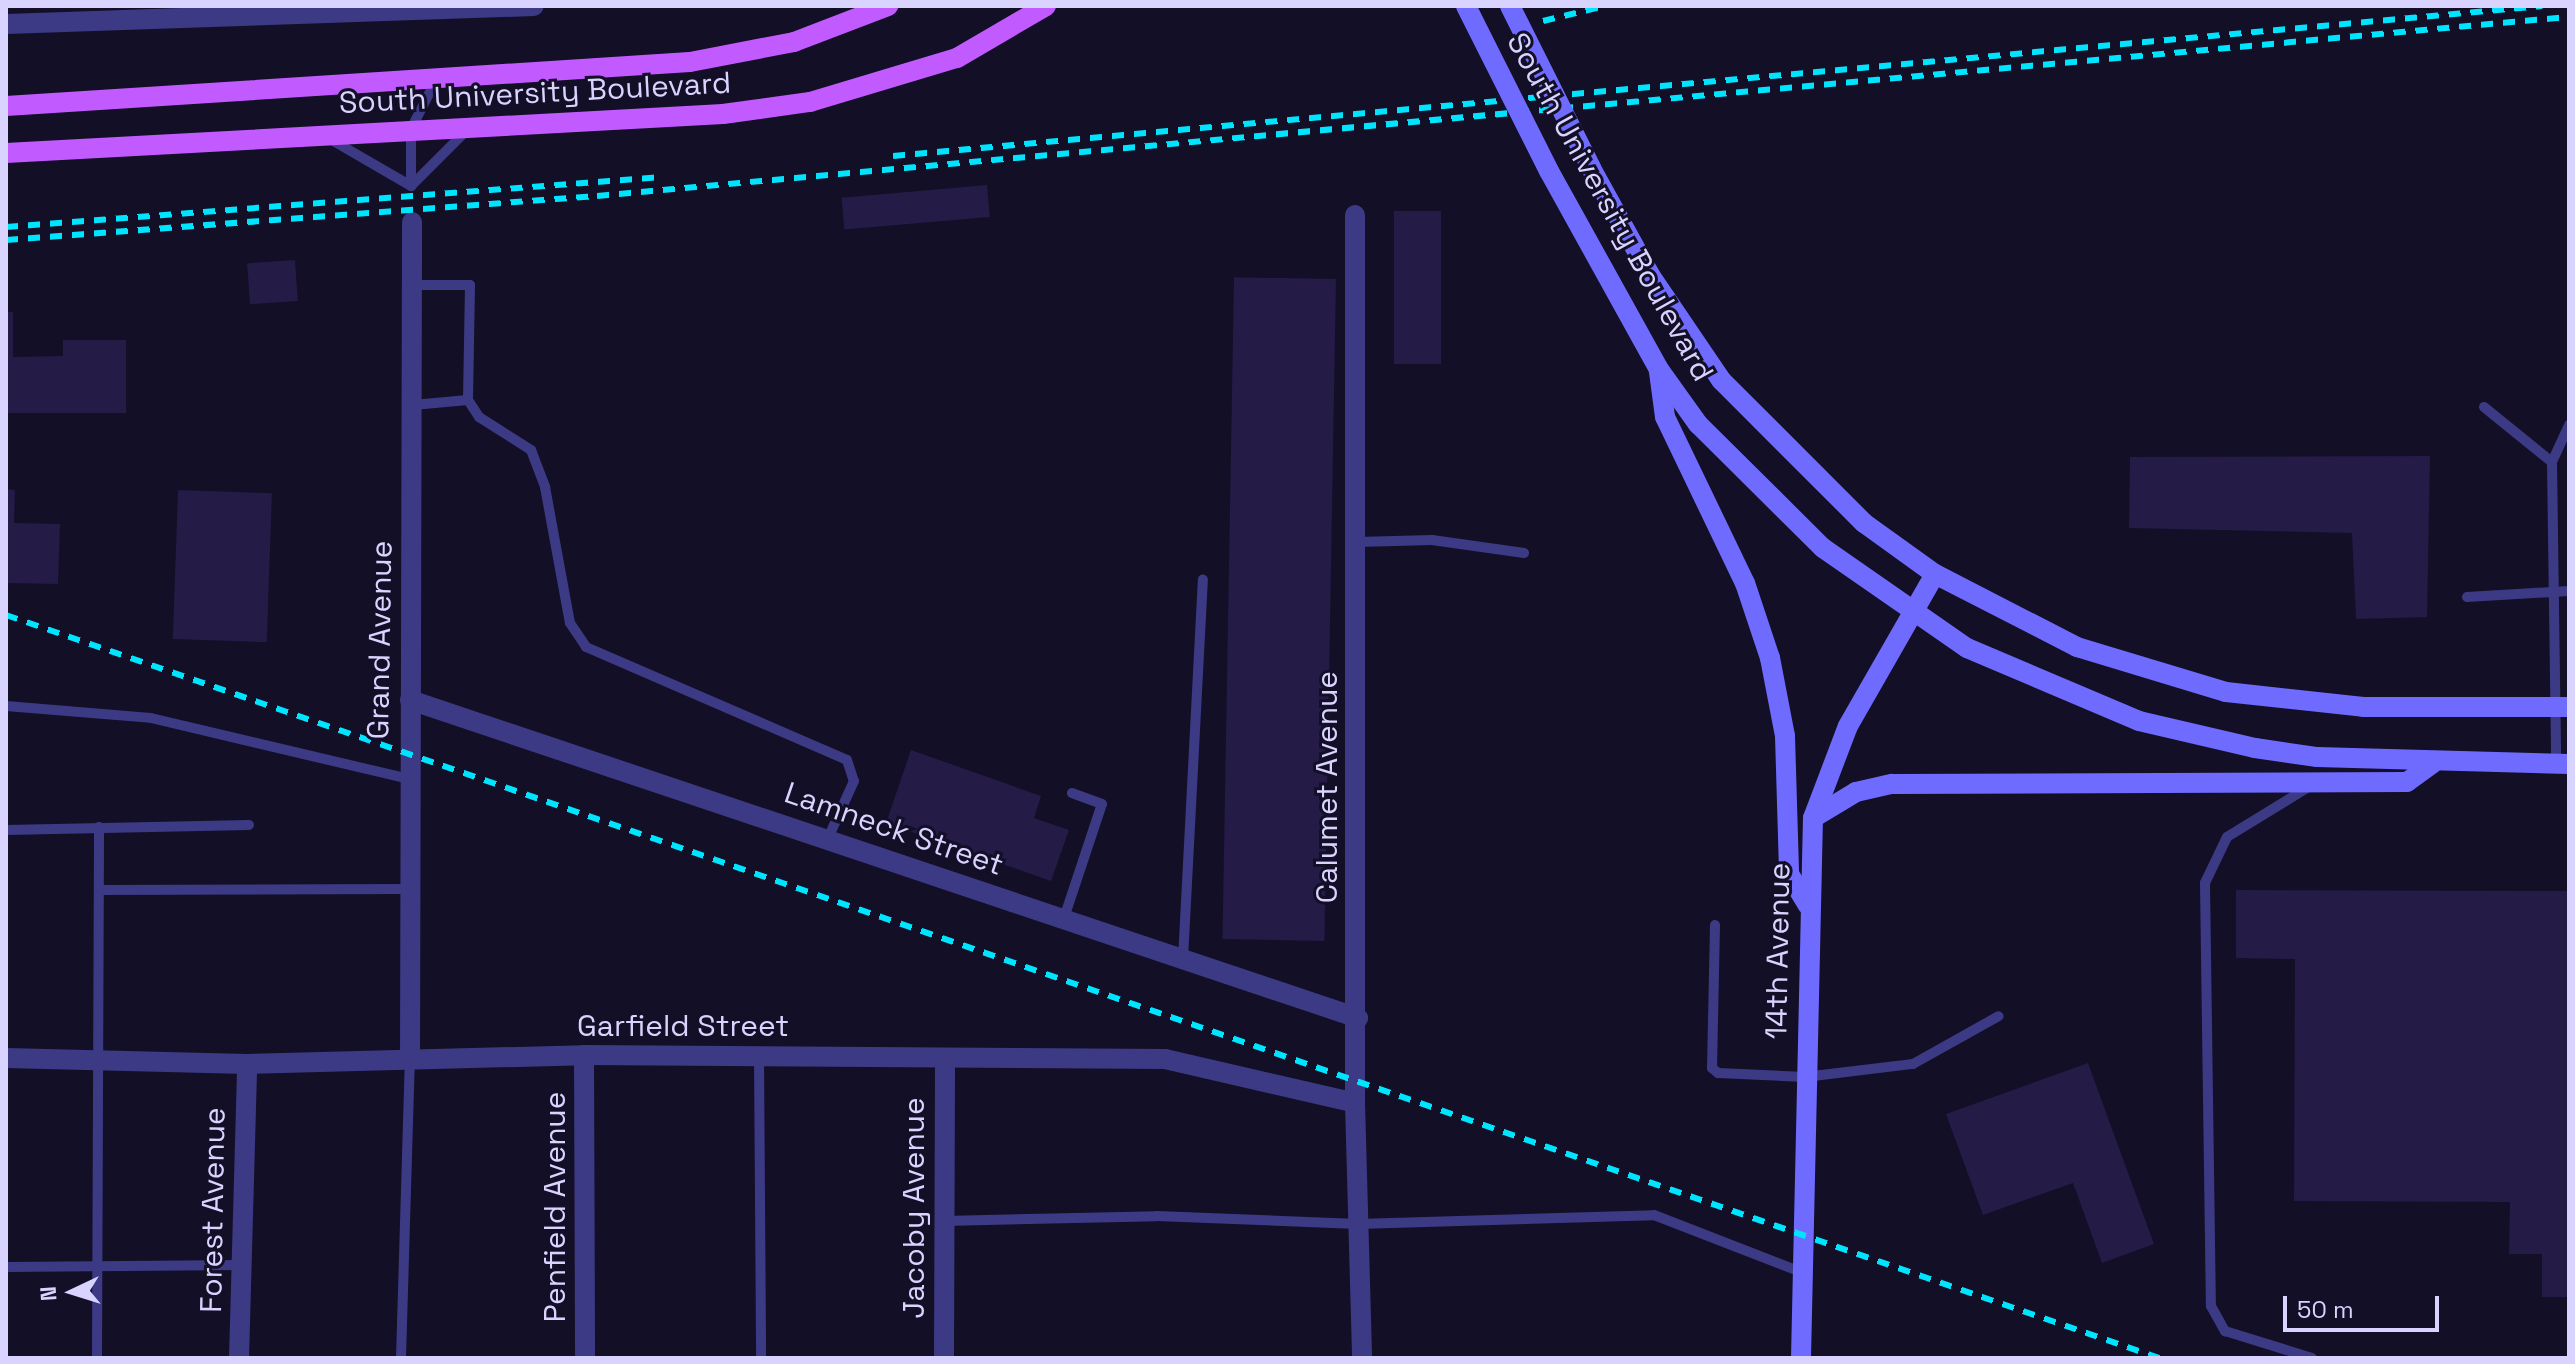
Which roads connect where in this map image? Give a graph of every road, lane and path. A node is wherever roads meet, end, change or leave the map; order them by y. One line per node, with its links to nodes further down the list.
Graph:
1 (534, 6): 6 (street)
2 (888, 6): 9 (main road, South University Boulevard)
3 (1046, 6): 11 (main road, South University Boulevard)
4 (1466, 6): 19 (main road, South University Boulevard, bridge)
5 (1510, 6): 27 (main road, South University Boulevard, bridge)
6 (415, 10): 7 (street)
7 (144, 14): 8 (street)
8 (6, 24)
9 (435, 82): 10 (main road, South University Boulevard); 12 (lane)
10 (6, 106)
11 (471, 126): 12 (main road, South University Boulevard); 15 (lane)
12 (411, 129): 13 (main road, South University Boulevard); 15 (lane)
13 (325, 135): 14 (main road, South University Boulevard); 15 (lane)
14 (6, 153)
15 (411, 186)
16 (1355, 215): 25 (street, Calumet Avenue)
17 (412, 222): 18 (street, Grand Avenue)
18 (412, 285): 20 (lane); 21 (street, Grand Avenue)
19 (1658, 368): 32 (main road, South University Boulevard); 48 (main road)
20 (468, 400): 21 (lane); 45 (lane)
21 (413, 405): 33 (street, Grand Avenue)
22 (2484, 407): 24 (lane)
23 (2569, 425): 24 (lane)
24 (2552, 462): 29 (lane)
25 (1357, 542): 26 (lane); 53 (street, Calumet Avenue)
26 (1524, 553)
27 (1935, 574): 32 (main road, 14th Avenue); 35 (main road, South University Boulevard)
28 (1203, 580): 51 (lane)
29 (2553, 591): 30 (lane); 31 (lane); 35 (lane)
30 (2569, 591)
31 (2467, 597)
32 (1912, 616): 36 (main road, South University Boulevard); 41 (main road, 14th Avenue)
33 (410, 700): 38 (street, Grand Avenue); 45 (street, Lamneck Street)
34 (6, 706): 38 (lane)
35 (2561, 707): 37 (lane)
36 (2433, 763): 37 (main road, South University Boulevard); 39 (main road)
37 (2562, 764)
38 (409, 779): 46 (street, Grand Avenue)
39 (2316, 783): 41 (main road); 77 (lane)
40 (1072, 793): 49 (lane)
41 (1813, 818): 48 (main road, 14th Avenue)
42 (249, 825): 43 (lane)
43 (99, 827): 44 (lane); 47 (lane)
44 (6, 830)
45 (828, 838): 49 (street, Lamneck Street)
46 (410, 889): 47 (lane); 58 (street, Grand Avenue)
47 (99, 890): 59 (lane)
48 (1808, 906): 61 (main road, 14th Avenue)
49 (1064, 918): 51 (street, Lamneck Street)
50 (1715, 925): 61 (lane)
51 (1183, 959): 53 (street, Lamneck Street)
52 (1999, 1016): 61 (lane)
53 (1358, 1018): 62 (street, Calumet Avenue)
54 (584, 1055): 55 (street, Garfield Street); 58 (street, Garfield Street); 72 (street, Penfield Avenue)
55 (759, 1056): 57 (street, Garfield Street); 73 (lane)
56 (6, 1058): 59 (street, Garfield Street)
57 (945, 1058): 62 (street, Garfield Street); 63 (street, Jacoby Avenue)
58 (410, 1059): 60 (street, Garfield Street); 71 (lane)
59 (98, 1060): 60 (street, Garfield Street); 65 (lane)
60 (247, 1064): 66 (street, Forest Avenue)
61 (1805, 1077): 68 (main road, 14th Avenue)
62 (1355, 1103): 64 (street, Calumet Avenue)
63 (944, 1221): 64 (lane); 74 (street, Jacoby Avenue)
64 (1358, 1224): 68 (lane); 75 (street, Calumet Avenue)
65 (98, 1265): 66 (lane); 67 (lane); 69 (lane)
66 (242, 1265): 70 (street, Forest Avenue)
67 (6, 1267)
68 (1801, 1272): 76 (main road, 14th Avenue)
69 (97, 1358)
70 (239, 1358)
71 (401, 1358)
72 (585, 1358)
73 (761, 1358)
74 (944, 1358)
75 (1362, 1358)
76 (1801, 1358)
77 (2312, 1358)

